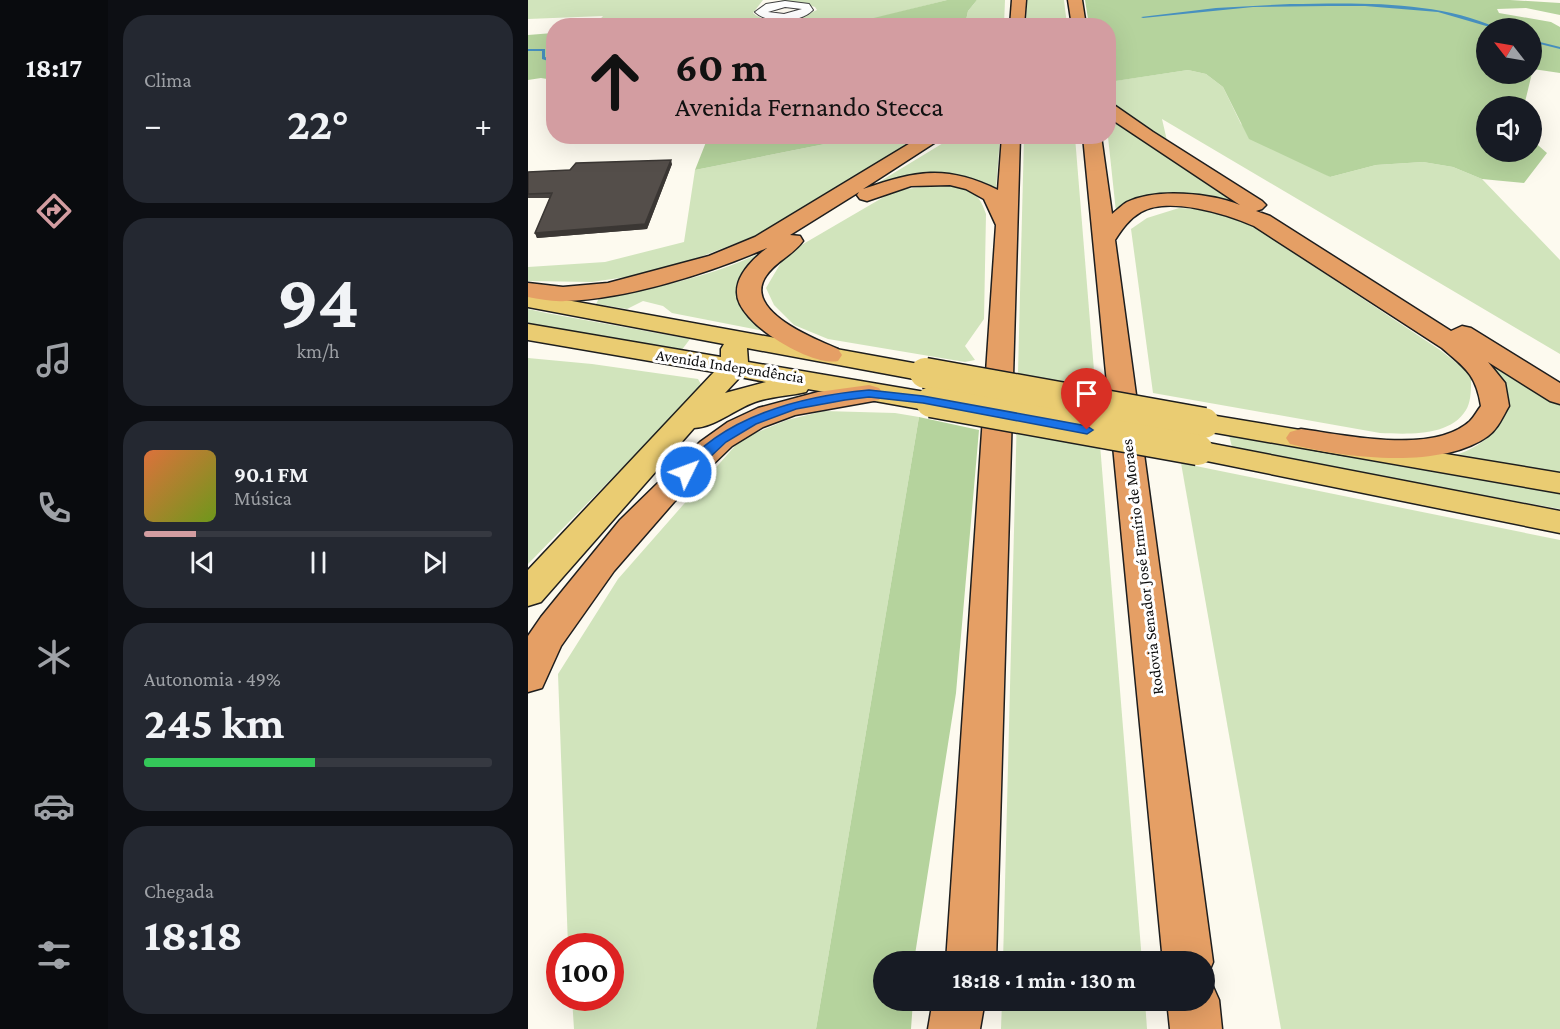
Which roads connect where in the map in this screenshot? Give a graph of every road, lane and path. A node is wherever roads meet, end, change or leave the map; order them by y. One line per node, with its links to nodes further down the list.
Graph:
1 (1019, 0): 3 (highway)
2 (1075, 0): 4 (highway)
3 (1018, 18)
4 (1078, 18)
5 (1116, 115): 18 (highway)
6 (923, 144): 11 (highway)
7 (1011, 144): 9 (highway)
8 (1093, 144): 10 (highway, Rodovia Senador José Ermírio de Moraes)
9 (1007, 226): 15 (highway); 26 (highway)
10 (1103, 241): 20 (highway); 27 (highway, Rodovia Senador José Ermírio de Moraes)
11 (528, 290)
12 (528, 300): 14 (main road, Avenida Independência)
13 (528, 332): 14 (main road, Avenida Independência)
14 (731, 353): 15 (main road, Avenida Independência); 16 (main road, Avenida Independência); 21 (main road)
15 (829, 355): 16 (main road, Avenida Independência)
16 (926, 391): 17 (main road); 19 (main road, bridge)
17 (869, 394): 21 (main road); 25 (highway)
18 (1560, 394)
19 (1201, 436): 20 (main road); 23 (main road)
20 (1301, 438): 22 (main road)
21 (670, 439): 24 (main road)
22 (1560, 483)
23 (1560, 522)
24 (528, 593)
25 (528, 677)
26 (972, 938)
27 (1187, 951)
28 (956, 1011): 31 (highway)
29 (968, 1011): 32 (highway)
30 (1194, 1011): 33 (highway)
31 (954, 1029)
32 (967, 1029)
33 (1196, 1029)

